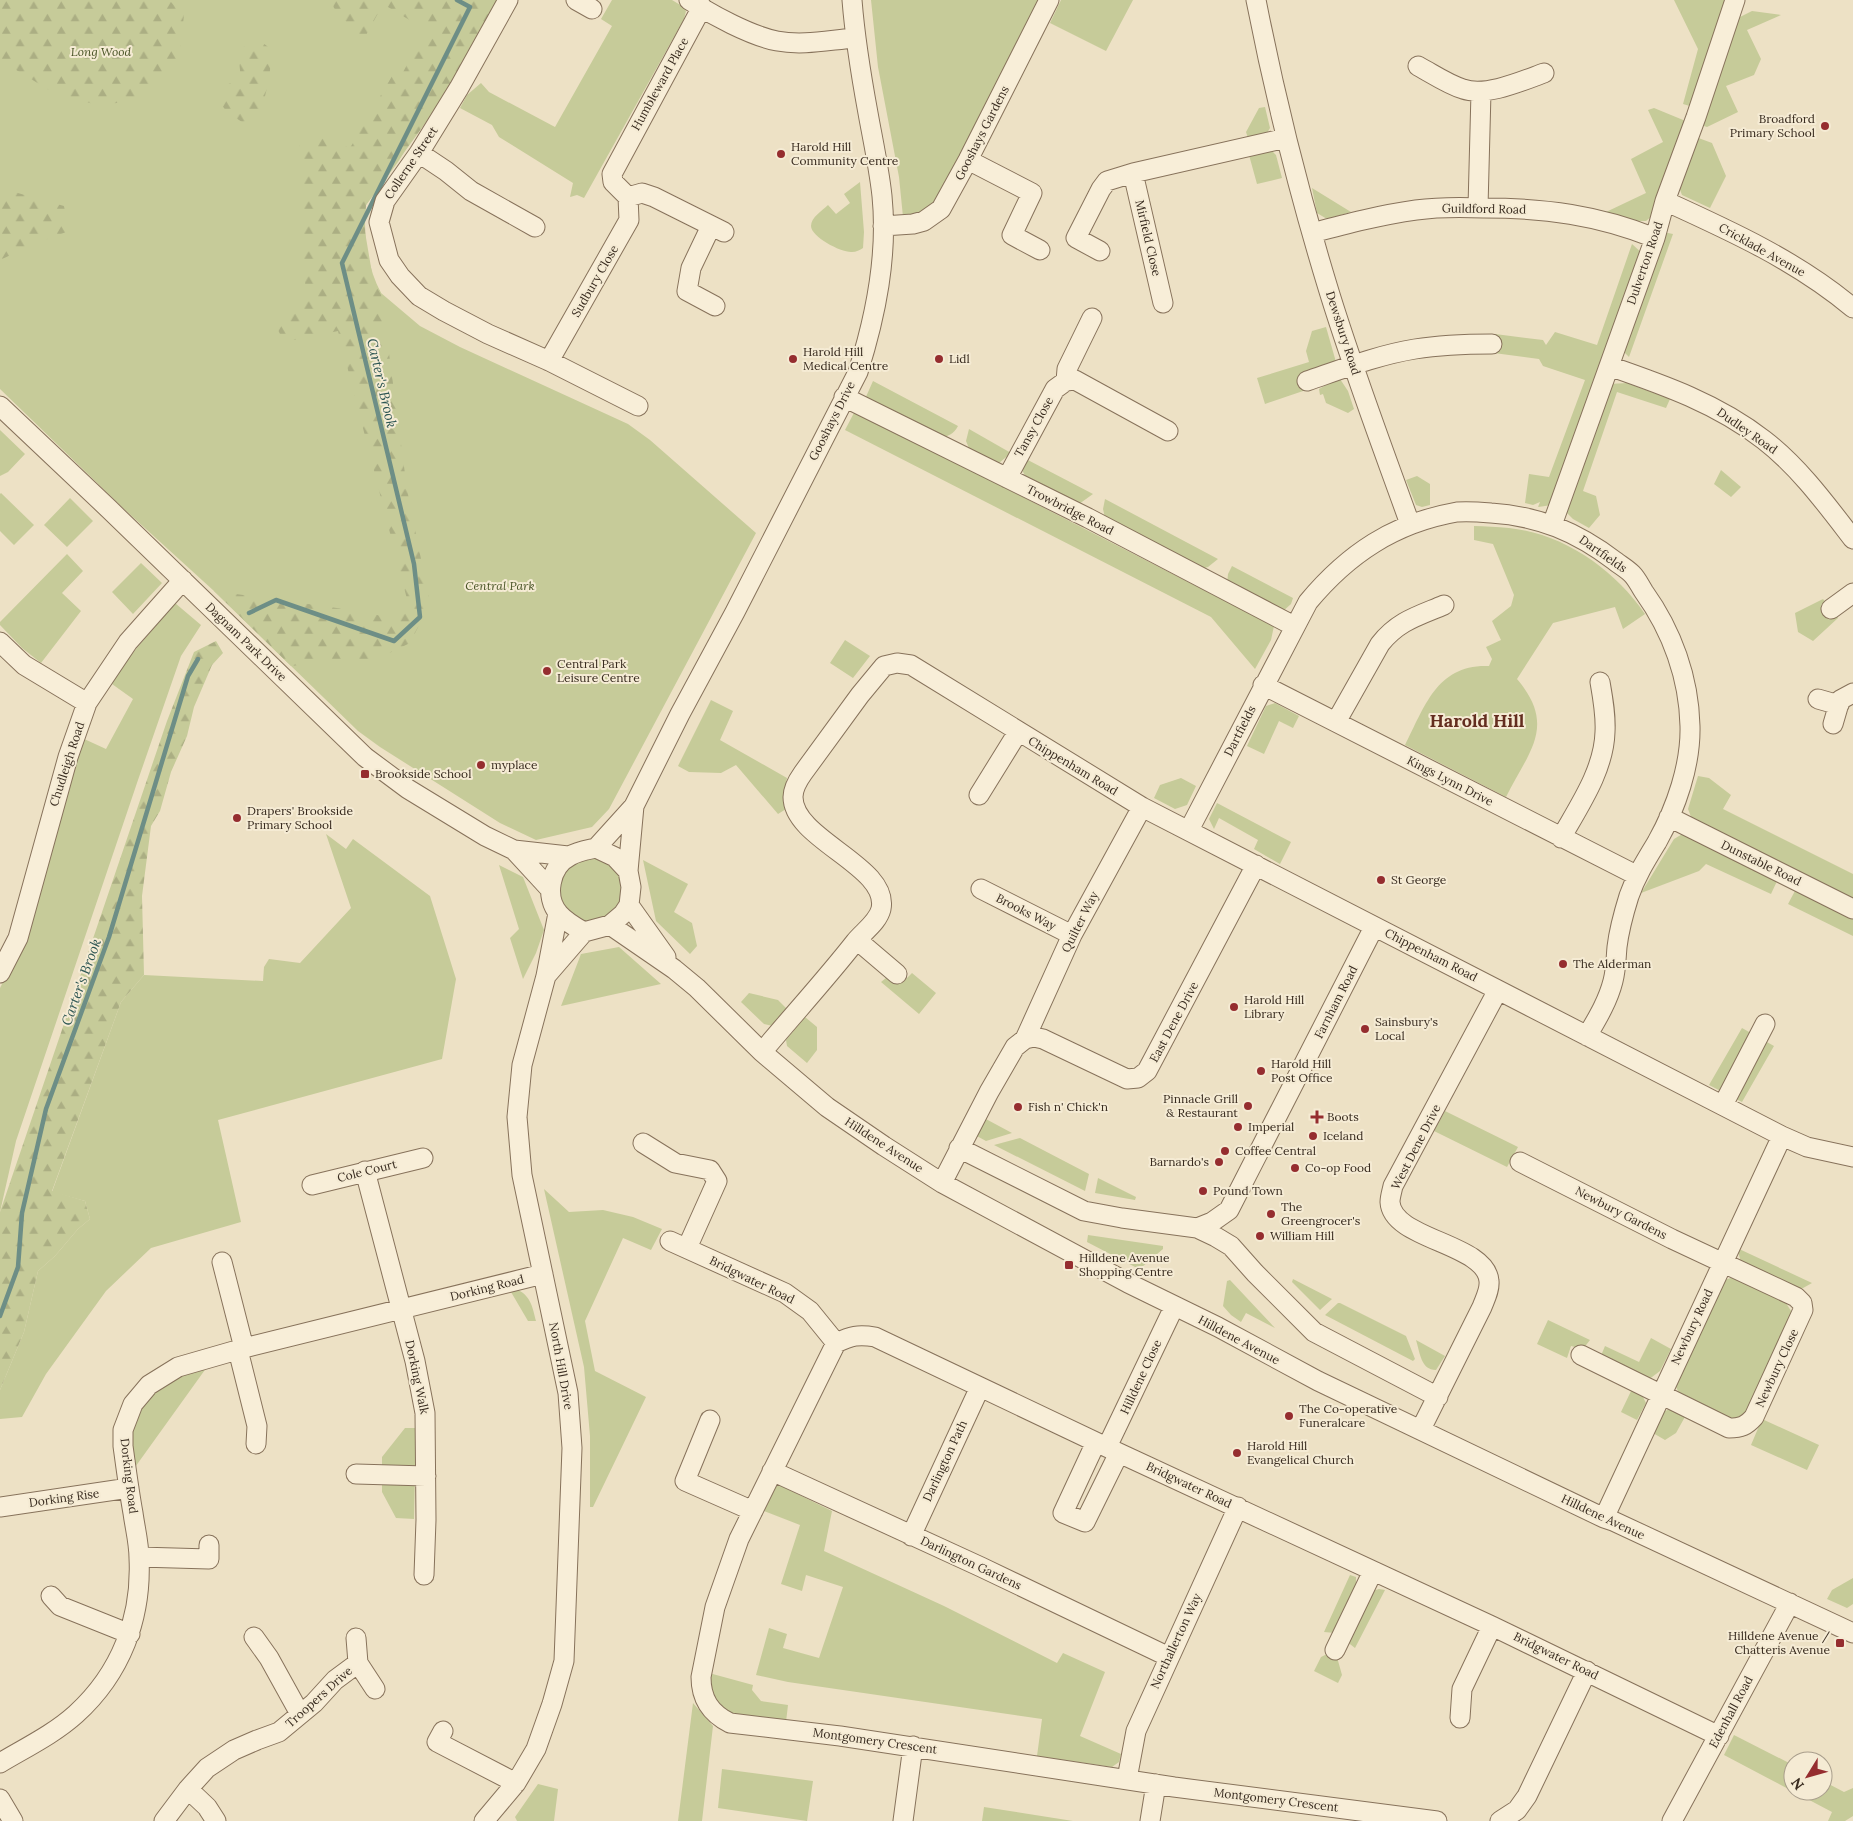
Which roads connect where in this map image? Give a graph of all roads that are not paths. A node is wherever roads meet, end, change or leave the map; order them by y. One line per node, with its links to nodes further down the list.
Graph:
1 (508, 0): 12 (street, Collerne Street)
2 (852, 0): 7 (street, Gooshays Drive)
3 (1049, 0): 13 (street, Gooshays Gardens)
4 (1256, 0): 11 (street, Dewsbury Road)
5 (1735, 0): 16 (street, Dulverton Road)
6 (696, 3): 7 (street); 15 (street, Humbleward Place)
7 (855, 38): 18 (street, Gooshays Drive)
8 (1418, 66): 10 (street)
9 (1544, 73): 10 (street)
10 (1480, 92): 17 (street)
11 (1286, 138): 14 (street); 20 (street, Dewsbury Road)
12 (419, 153): 19 (street); 29 (street, Collerne Street)
13 (968, 160): 18 (street, Gooshays Gardens); 22 (street)
14 (1133, 173): 23 (street); 24 (street, Mirfield Close)
15 (628, 197): 25 (street); 29 (street, Sudbury Close)
16 (1665, 201): 21 (street, Dulverton Road); 26 (street, Cricklade Avenue)
17 (1478, 208): 20 (street, Guildford Road); 21 (street, Guildford Road)
18 (883, 226): 34 (street, Gooshays Drive)
19 (535, 227)
20 (1312, 233): 30 (street, Dewsbury Road)
21 (1655, 238): 31 (street, Dulverton Road)
22 (1040, 250)
23 (1100, 251)
24 (1162, 302)
25 (715, 306)
26 (1853, 308)
27 (1092, 318): 32 (street, Tansy Close)
28 (1492, 344): 30 (street)
29 (549, 361): 36 (street, Collerne Street)
30 (1353, 365): 33 (street); 39 (street, Dewsbury Road)
31 (1610, 366): 40 (street, Dulverton Road); 41 (street, Dudley Road)
32 (1066, 381): 37 (street); 38 (street, Tansy Close)
33 (1307, 381)
34 (844, 397): 38 (street, Trowbridge Road); 58 (street, Gooshays Drive)
35 (0, 406): 42 (street, Dagnam Park Drive)
36 (638, 406)
37 (1168, 431)
38 (1007, 478): 46 (street, Trowbridge Road)
39 (1410, 524): 40 (street, Dartfields); 46 (street, Dartfields)
40 (1552, 525): 60 (street, Dartfields)
41 (1853, 539)
42 (183, 580): 52 (street, Chudleigh Road); 64 (street, Dagnam Park Drive)
43 (1853, 593): 45 (street)
44 (1444, 605): 54 (street)
45 (1831, 609)
46 (1294, 626): 49 (street, Dartfields)
47 (0, 642): 52 (street)
48 (1600, 682): 62 (street)
49 (1263, 685): 54 (street, Kings Lynn Drive); 61 (street, Dartfields)
50 (1853, 693): 53 (street)
51 (1818, 699): 53 (street)
52 (87, 703): 80 (street, Chudleigh Road)
53 (1839, 705): 55 (street)
54 (1336, 722): 62 (street, Kings Lynn Drive)
55 (1833, 724)
56 (1018, 732): 57 (street, Chippenham Road); 59 (street, Chippenham Road); 78 (street, Chippenham Road)
57 (979, 795)
58 (634, 806): 63 (street, Gooshays Drive); 67 (street, Gooshays Drive)
59 (1142, 807): 61 (street, Chippenham Road); 77 (street, Quilter Way)
60 (1669, 817): 68 (street, Dartfields); 72 (street, Dunstable Road)
61 (1189, 830): 66 (street, Chippenham Road)
62 (1561, 838): 68 (street, Kings Lynn Drive)
63 (596, 848): 65 (street); 67 (street)
64 (514, 850): 65 (street, Dagnam Park Drive); 69 (street, Dagnam Park Drive)
65 (568, 856): 69 (street)
66 (1256, 865): 75 (street, Chippenham Road); 86 (street, East Dene Drive)
67 (628, 870): 71 (street)
68 (1636, 875): 85 (street, Dartfields)
69 (549, 888): 73 (street)
70 (981, 889): 77 (street, Brooks Way)
71 (629, 906): 74 (street); 79 (street, Hilldene Avenue)
72 (1853, 909)
73 (558, 913): 76 (street); 82 (street, North Hill Drive)
74 (610, 925): 76 (street); 79 (street, Hilldene Avenue)
75 (1374, 927): 83 (street, Chippenham Road); 98 (street, Farnham Road)
76 (584, 932): 82 (street, North Hill Drive)
77 (1072, 935): 86 (street, Quilter Way)
78 (857, 940): 81 (street); 87 (street, Chippenham Road)
79 (674, 969): 87 (street, Hilldene Avenue)
80 (0, 973)
81 (897, 974)
82 (546, 976): 103 (street, North Hill Drive)
83 (1498, 990): 85 (street, Chippenham Road); 111 (street, West Dene Drive)
84 (1765, 1024): 88 (street)
85 (1587, 1036): 88 (street, Chippenham Road)
86 (1025, 1039): 91 (street)
87 (762, 1052): 96 (street, Hilldene Avenue)
88 (1723, 1105): 89 (street, Chippenham Road)
89 (1782, 1136): 92 (street, Chippenham Road); 102 (street, Newbury Road)
90 (644, 1143): 106 (street, Bridgwater Road)
91 (959, 1148): 96 (street); 99 (street)
92 (1853, 1157)
93 (423, 1158): 95 (street, Cole Court)
94 (1520, 1162): 102 (street, Newbury Gardens)
95 (365, 1171): 97 (street, Cole Court); 105 (street)
96 (942, 1182): 104 (street, Hilldene Avenue)
97 (312, 1185)
98 (1229, 1210): 99 (street, Farnham Road); 100 (street)
99 (1197, 1228): 100 (street)
100 (1231, 1246): 111 (street)
101 (222, 1262): 107 (street)
102 (1723, 1263): 110 (street, Newbury Road); 110 (street, Newbury Close)
103 (543, 1274): 105 (street, Dorking Road); 148 (street, North Hill Drive)
104 (1174, 1307): 113 (street, Hilldene Avenue); 115 (street, Hilldene Close)
105 (401, 1309): 107 (street, Dorking Road); 118 (street, Dorking Walk)
106 (836, 1343): 109 (street, Bridgwater Road); 116 (street, Montgomery Crescent)
107 (241, 1349): 114 (street); 119 (street, Dorking Road)
108 (1581, 1355): 110 (street)
109 (980, 1387): 115 (street, Bridgwater Road); 124 (street, Darlington Path)
110 (1660, 1395): 123 (street, Newbury Road)
111 (1438, 1397): 113 (street, West Dene Drive)
112 (710, 1420): 122 (street)
113 (1421, 1429): 123 (street, Hilldene Avenue)
114 (256, 1444)
115 (1108, 1448): 121 (street, Bridgwater Road)
116 (772, 1471): 122 (street, Montgomery Crescent); 124 (street, Darlington Gardens)
117 (356, 1474): 118 (street)
118 (426, 1476): 128 (street, Dorking Walk)
119 (129, 1488): 120 (street, Dorking Rise); 126 (street, Dorking Road)
120 (0, 1508)
121 (1238, 1508): 127 (street, Bridgwater Road); 137 (street, Northallerton Way)
122 (753, 1511): 145 (street, Montgomery Crescent)
123 (1604, 1518): 130 (street, Hilldene Avenue)
124 (911, 1536): 137 (street, Darlington Gardens)
125 (209, 1545): 126 (street)
126 (139, 1557): 133 (street, Dorking Road)
127 (1373, 1571): 131 (street, Bridgwater Road); 136 (street)
128 (424, 1575)
129 (50, 1596): 133 (street)
130 (1790, 1603): 132 (street, Hilldene Avenue); 144 (street, Edenhall Road)
131 (1492, 1626): 139 (street, Bridgwater Road); 142 (street)
132 (1853, 1633)
133 (130, 1634): 146 (street, Dorking Road)
134 (254, 1637): 141 (street)
135 (356, 1638): 138 (street, Troopers Drive)
136 (1336, 1650)
137 (1169, 1657): 147 (street, Northallerton Way)
138 (358, 1663): 140 (street, Troopers Drive); 141 (street, Troopers Drive)
139 (1587, 1671): 144 (street, Bridgwater Road); 159 (street)
140 (375, 1689)
141 (300, 1714): 150 (street, Troopers Drive)
142 (1460, 1718)
143 (443, 1731): 148 (street)
144 (1719, 1736): 160 (street, Edenhall Road)
145 (913, 1746): 147 (street, Montgomery Crescent); 156 (street)
146 (0, 1763)
147 (1127, 1779): 149 (street, Montgomery Crescent)
148 (516, 1783): 152 (street, North Hill Drive)
149 (1156, 1784): 157 (street); 158 (street, Montgomery Crescent)
150 (188, 1789): 154 (street, Troopers Drive); 155 (street)
151 (0, 1799): 153 (street)
152 (491, 1818)
153 (13, 1821)
154 (164, 1821)
155 (216, 1821)
156 (902, 1821)
157 (1150, 1821)
158 (1437, 1821)
159 (1500, 1821)
160 (1672, 1821)

